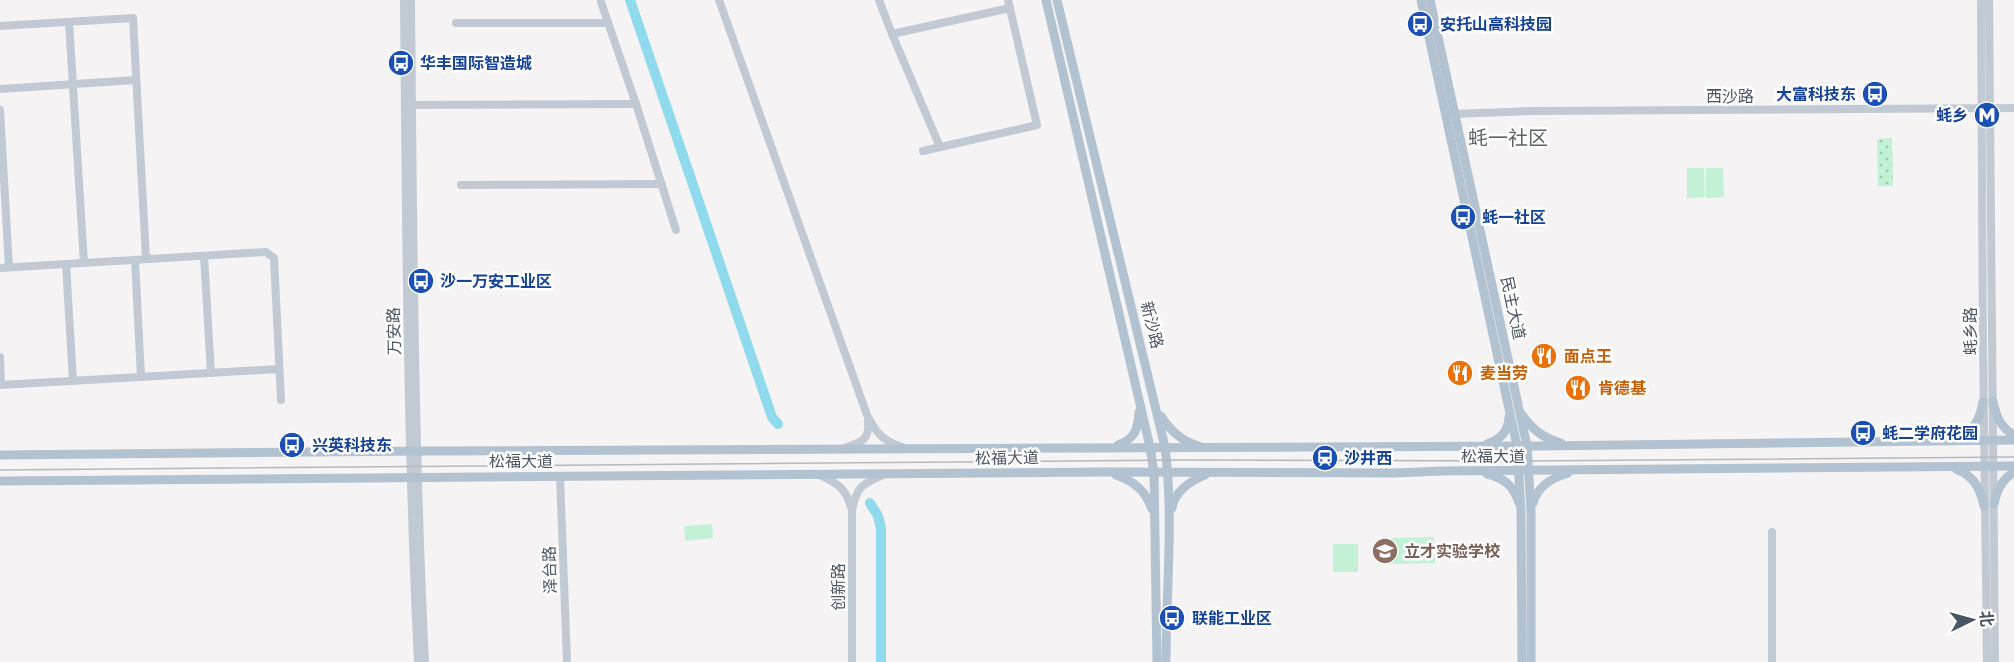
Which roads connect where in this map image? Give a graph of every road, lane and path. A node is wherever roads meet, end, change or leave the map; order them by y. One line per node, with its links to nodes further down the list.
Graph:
1 (404, 0): 22 (street, 万安路)
2 (411, 0): 22 (street, 万安路)
3 (718, 0): 49 (street)
4 (879, 0): 17 (street)
5 (1046, 0): 43 (main road, 新沙路)
6 (1058, 0): 46 (main road, 新沙路)
7 (1421, 0): 26 (main road, 民主大道)
8 (1430, 0): 26 (main road, 民主大道)
9 (1981, 0): 23 (street, 蚝乡路)
10 (1989, 0): 23 (street, 蚝乡路)
11 (601, 2): 15 (street)
12 (1009, 4): 17 (street); 27 (street)
13 (69, 22): 16 (street); 18 (street); 19 (street)
14 (456, 23): 15 (street)
15 (608, 23): 21 (street)
16 (0, 26)
17 (892, 34): 27 (street)
18 (136, 80): 19 (street); 33 (street)
19 (73, 84): 20 (street); 35 (street)
20 (0, 89)
21 (636, 104): 22 (street); 29 (street)
22 (409, 105): 63 (street, 万安路)
23 (1986, 108): 24 (street, 西沙路); 26 (street, 西沙路); 45 (street, 蚝乡路)
24 (2014, 108)
25 (0, 110): 37 (street)
26 (1451, 114): 47 (main road, 民主大道); 48 (main road, 民主大道)
27 (940, 147): 28 (street)
28 (923, 151)
29 (662, 184): 30 (street); 31 (street)
30 (461, 185)
31 (676, 230)
32 (204, 256): 33 (street); 39 (street); 40 (street)
33 (146, 259): 34 (street)
34 (135, 260): 35 (street); 41 (street)
35 (84, 263): 36 (street)
36 (66, 264): 37 (street); 42 (street)
37 (4, 267)
38 (0, 357): 42 (street)
39 (279, 369): 40 (street); 44 (street)
40 (211, 373): 41 (street)
41 (141, 377): 42 (street)
42 (73, 381)
43 (1139, 398): 57 (main road); 58 (main road, 新沙路)
44 (280, 400)
45 (1988, 402): 50 (main road); 51 (street, 蚝乡路); 53 (main road)
46 (1156, 408): 59 (main road, 新沙路); 60 (main road)
47 (1509, 409): 55 (main road); 56 (main road, 民主大道)
48 (1520, 412): 54 (main road); 56 (main road, 民主大道)
49 (867, 415): 61 (street); 62 (street)
50 (2014, 435)
51 (1988, 440): 52 (main road, 松福大道); 53 (main road, 松福大道); 65 (street, 蚝乡路)
52 (2014, 440)
53 (1945, 441): 54 (main road, 松福大道)
54 (1572, 445): 56 (main road, 松福大道)
55 (1478, 446): 56 (main road, 松福大道); 60 (main road, 松福大道)
56 (1522, 446): 70 (main road, 民主大道); 71 (main road, 民主大道)
57 (1108, 447): 58 (main road, 松福大道); 61 (main road, 松福大道)
58 (1150, 447): 59 (main road, 松福大道); 74 (main road, 新沙路)
59 (1165, 447): 60 (main road, 松福大道); 75 (main road, 新沙路)
60 (1207, 447)
61 (906, 448): 62 (main road, 松福大道)
62 (841, 449): 63 (main road, 松福大道)
63 (413, 451): 64 (main road, 松福大道); 80 (street, 万安路)
64 (0, 455)
65 (1989, 466): 66 (main road, 松福大道); 67 (main road, 松福大道); 82 (street, 蚝乡路)
66 (2014, 466)
67 (1942, 467): 68 (main road, 松福大道); 82 (main road)
68 (1574, 470): 71 (main road, 松福大道); 84 (main road)
69 (1476, 471): 70 (main road, 松福大道); 76 (main road, 松福大道); 84 (main road)
70 (1519, 471): 71 (main road, 松福大道); 84 (main road, 民主大道)
71 (1530, 471): 84 (main road, 民主大道)
72 (1105, 472): 74 (main road, 松福大道); 78 (main road, 松福大道); 86 (main road)
73 (2014, 472): 82 (main road)
74 (1154, 473): 75 (main road, 松福大道); 86 (main road, 新沙路)
75 (1168, 473): 76 (main road, 松福大道); 85 (main road, 新沙路)
76 (1209, 474): 85 (main road)
77 (817, 475): 78 (main road, 松福大道); 79 (main road, 松福大道); 83 (street, 创新路)
78 (884, 475): 83 (street, 创新路)
79 (560, 476): 80 (main road, 松福大道); 90 (street, 泽台路)
80 (414, 477): 81 (main road, 松福大道); 88 (street, 万安路); 89 (street, 万安路)
81 (0, 481)
82 (1989, 505): 97 (street, 蚝乡路); 98 (street, 蚝乡路)
83 (852, 511): 91 (street, 创新路)
84 (1526, 512): 94 (main road, 民主大道); 95 (main road, 民主大道)
85 (1170, 517): 93 (main road, 新沙路)
86 (1155, 519): 92 (main road, 新沙路)
87 (1772, 532): 96 (street)
88 (418, 662)
89 (425, 662)
90 (567, 662)
91 (852, 662)
92 (1157, 662)
93 (1166, 662)
94 (1522, 662)
95 (1531, 662)
96 (1772, 662)
97 (1987, 662)
98 (1995, 662)

